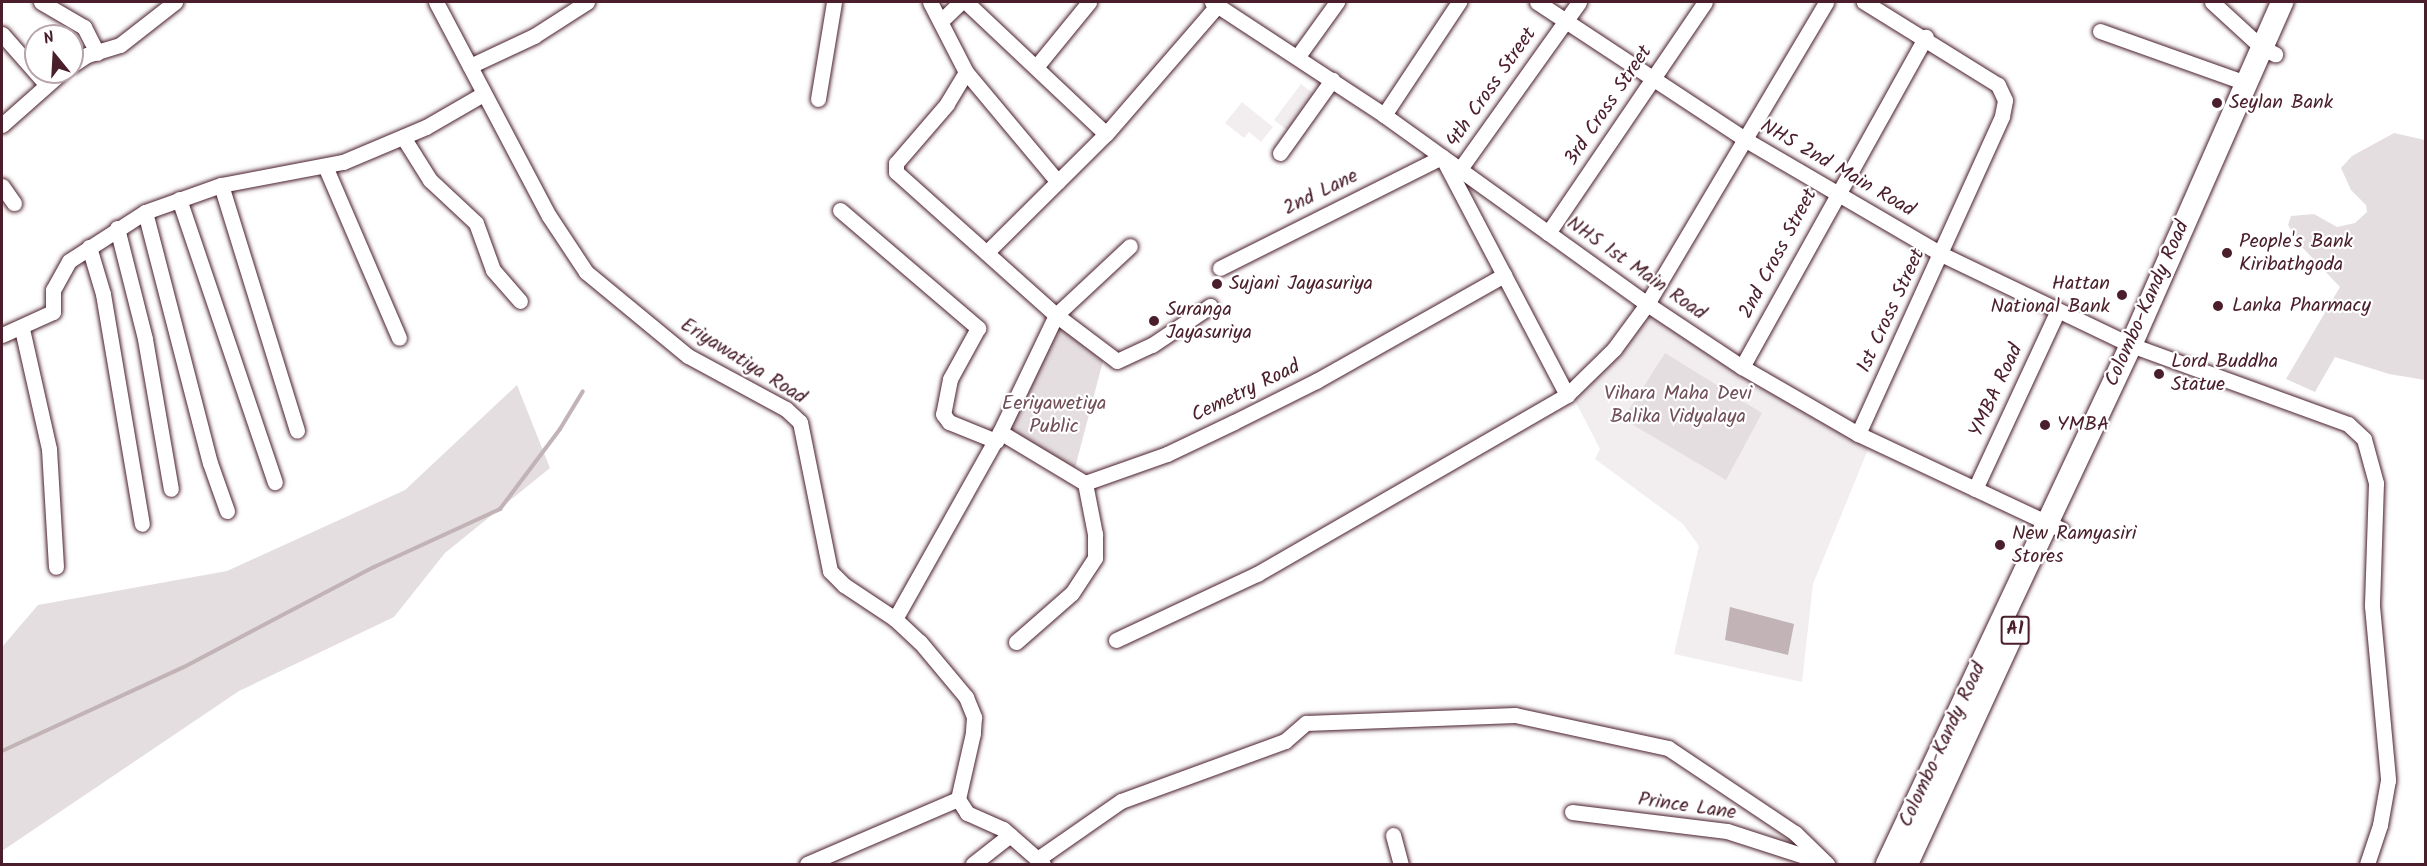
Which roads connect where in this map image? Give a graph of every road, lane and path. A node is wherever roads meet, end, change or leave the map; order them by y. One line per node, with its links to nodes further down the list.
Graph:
1 (41, 2): 27 (street)
2 (175, 2): 27 (street)
3 (436, 2): 31 (street, Eriyawatiya Road)
4 (587, 2): 31 (street)
5 (834, 2): 39 (street)
6 (930, 2): 21 (street)
7 (961, 2): 21 (street)
8 (966, 2): 32 (street)
9 (1089, 2): 32 (street)
10 (1336, 2): 28 (street)
11 (1460, 2): 40 (street)
12 (1537, 2): 22 (street, NHS 2nd Main Road)
13 (1578, 2): 22 (street, 4th Cross Street)
14 (1705, 2): 34 (street, 3rd Cross Street)
15 (1826, 2): 44 (street)
16 (1864, 2): 25 (street, 1st Cross Street)
17 (2212, 2): 26 (street)
18 (2282, 2): 26 (highway, Colombo-Kandy Road / A1)
19 (2299, 2): 26 (highway, Colombo-Kandy Road / A1)
20 (1215, 4): 28 (street, NHS 1st Main Road); 42 (street)
21 (941, 21): 33 (street)
22 (1565, 21): 34 (street, NHS 2nd Main Road); 48 (street, 4th Cross Street)
23 (2100, 31): 36 (street)
24 (2, 34): 29 (street)
25 (1926, 37): 52 (street, 2nd Cross Street); 62 (street, 1st Cross Street)
26 (2268, 50): 36 (highway, Colombo-Kandy Road / A1); 73 (highway, Colombo-Kandy Road / A1)
27 (97, 53): 30 (street)
28 (1298, 56): 35 (street, NHS 1st Main Road)
29 (24, 59)
30 (84, 59)
31 (470, 66): 38 (street, Eriyawatiya Road)
32 (1035, 67): 42 (street)
33 (966, 72): 49 (street); 61 (street)
34 (1653, 79): 44 (street, NHS 2nd Main Road); 58 (street, 3rd Cross Street)
35 (1332, 80): 40 (street, NHS 1st Main Road); 45 (street)
36 (2246, 82): 73 (highway, Colombo-Kandy Road / A1)
37 (46, 84): 41 (street)
38 (483, 94): 43 (street); 87 (street, Eriyawatiya Road)
39 (819, 99)
40 (1384, 114): 46 (street, NHS 1st Main Road)
41 (2, 125)
42 (1106, 135): 49 (street)
43 (403, 137): 47 (street); 65 (street)
44 (1746, 140): 52 (street, NHS 2nd Main Road); 66 (street)
45 (1280, 153)
46 (1442, 158): 48 (street, NHS 1st Main Road); 63 (street, 2nd Lane); 64 (street)
47 (325, 166): 50 (street); 72 (street)
48 (1460, 169): 58 (street, NHS 1st Main Road)
49 (1058, 182): 61 (street)
50 (221, 185): 53 (street); 76 (street)
51 (2, 186): 54 (street)
52 (1836, 192): 62 (street, NHS 2nd Main Road); 74 (street, 2nd Cross Street)
53 (179, 199): 56 (street); 79 (street)
54 (14, 203)
55 (840, 210): 78 (street)
56 (145, 212): 57 (street); 83 (street)
57 (117, 228): 60 (street); 81 (street)
58 (1548, 233): 66 (street, NHS 1st Main Road)
59 (1130, 246): 69 (street)
60 (89, 247): 70 (street); 84 (street)
61 (988, 251): 69 (street)
62 (1941, 254): 68 (street, NHS 2nd Main Road); 77 (street, 1st Cross Street)
63 (1220, 268)
64 (1504, 275): 75 (street); 80 (street, Cemetry Road)
65 (520, 302)
66 (1647, 304): 74 (street, NHS 1st Main Road); 75 (street)
67 (1210, 306): 69 (street)
68 (2057, 312): 73 (street, NHS 2nd Main Road); 82 (street, YMBA Road)
69 (1056, 315): 78 (street)
70 (22, 328): 71 (street); 86 (street)
71 (2, 335)
72 (399, 338)
73 (2138, 348): 85 (highway, Colombo-Kandy Road / A1); 101 (street, NHS 2nd Main Road)
74 (1742, 366): 77 (street, NHS 1st Main Road)
75 (1567, 395): 88 (street)
76 (297, 430)
77 (1858, 434): 82 (street, NHS 1st Main Road)
78 (998, 436): 80 (street); 87 (street)
79 (275, 482)
80 (1085, 483): 89 (street)
81 (171, 489)
82 (1975, 489): 85 (street, NHS 1st Main Road)
83 (227, 511)
84 (142, 524)
85 (2054, 526): 99 (highway, Colombo-Kandy Road / A1); 100 (highway, Colombo-Kandy Road / A1)
86 (56, 567)
87 (895, 619): 90 (street, Eriyawatiya Road)
88 (1116, 640)
89 (1016, 642)
90 (958, 799): 92 (street); 95 (street)
91 (1572, 813): 98 (street, Prince Lane)
92 (1010, 835): 94 (street); 96 (street)
93 (1393, 835): 97 (street)
94 (1041, 861): 98 (street)
95 (807, 864)
96 (973, 864)
97 (1401, 864)
98 (1828, 864)
99 (1887, 864)
100 (1907, 864)
101 (2367, 864)

